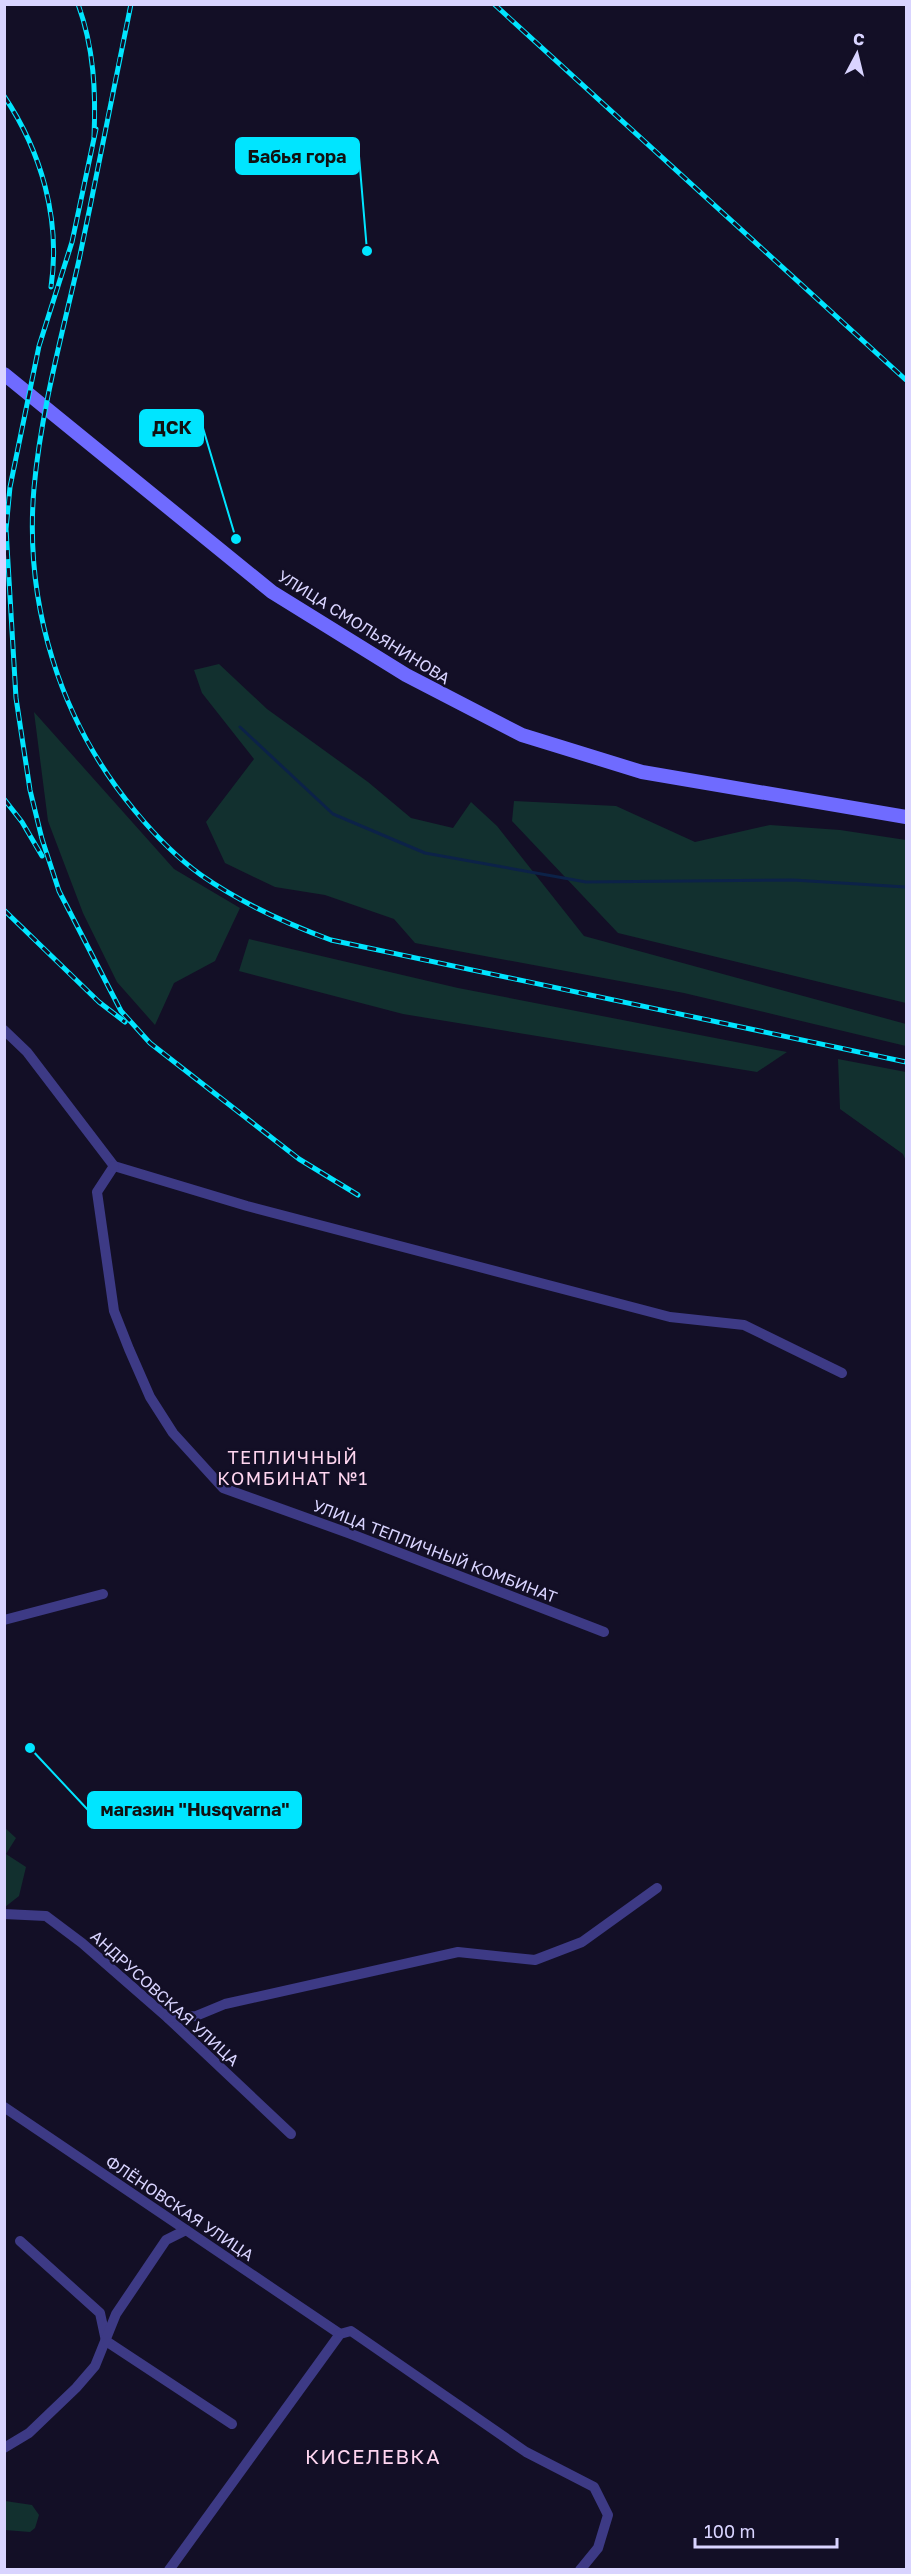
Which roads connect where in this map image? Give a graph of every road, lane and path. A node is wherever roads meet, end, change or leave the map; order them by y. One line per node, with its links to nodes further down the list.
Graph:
1 (4, 374): 2 (street, УЛИЦА СМОЛЬЯНИНОВА)
2 (906, 817)
3 (4, 1029): 4 (street)
4 (114, 1166): 5 (street); 8 (street, УЛИЦА ТЕПЛИЧНЫЙ КОМБИНАТ)
5 (842, 1373)
6 (103, 1594): 7 (street)
7 (4, 1620)
8 (604, 1632)
9 (657, 1888): 11 (street)
10 (4, 1914): 11 (street, АНДРУСОВСКАЯ УЛИЦА)
11 (168, 2018): 13 (street, АНДРУСОВСКАЯ УЛИЦА)
12 (4, 2107): 14 (street, ФЛЁНОВСКАЯ УЛИЦА)
13 (291, 2134)
14 (186, 2230): 16 (street, ФЛЁНОВСКАЯ УЛИЦА); 17 (street)
15 (20, 2241): 17 (street)
16 (340, 2334): 20 (street); 21 (street, ФЛЁНОВСКАЯ УЛИЦА)
17 (106, 2341): 18 (street); 19 (street)
18 (232, 2424)
19 (4, 2448)
20 (169, 2570)
21 (580, 2570)

